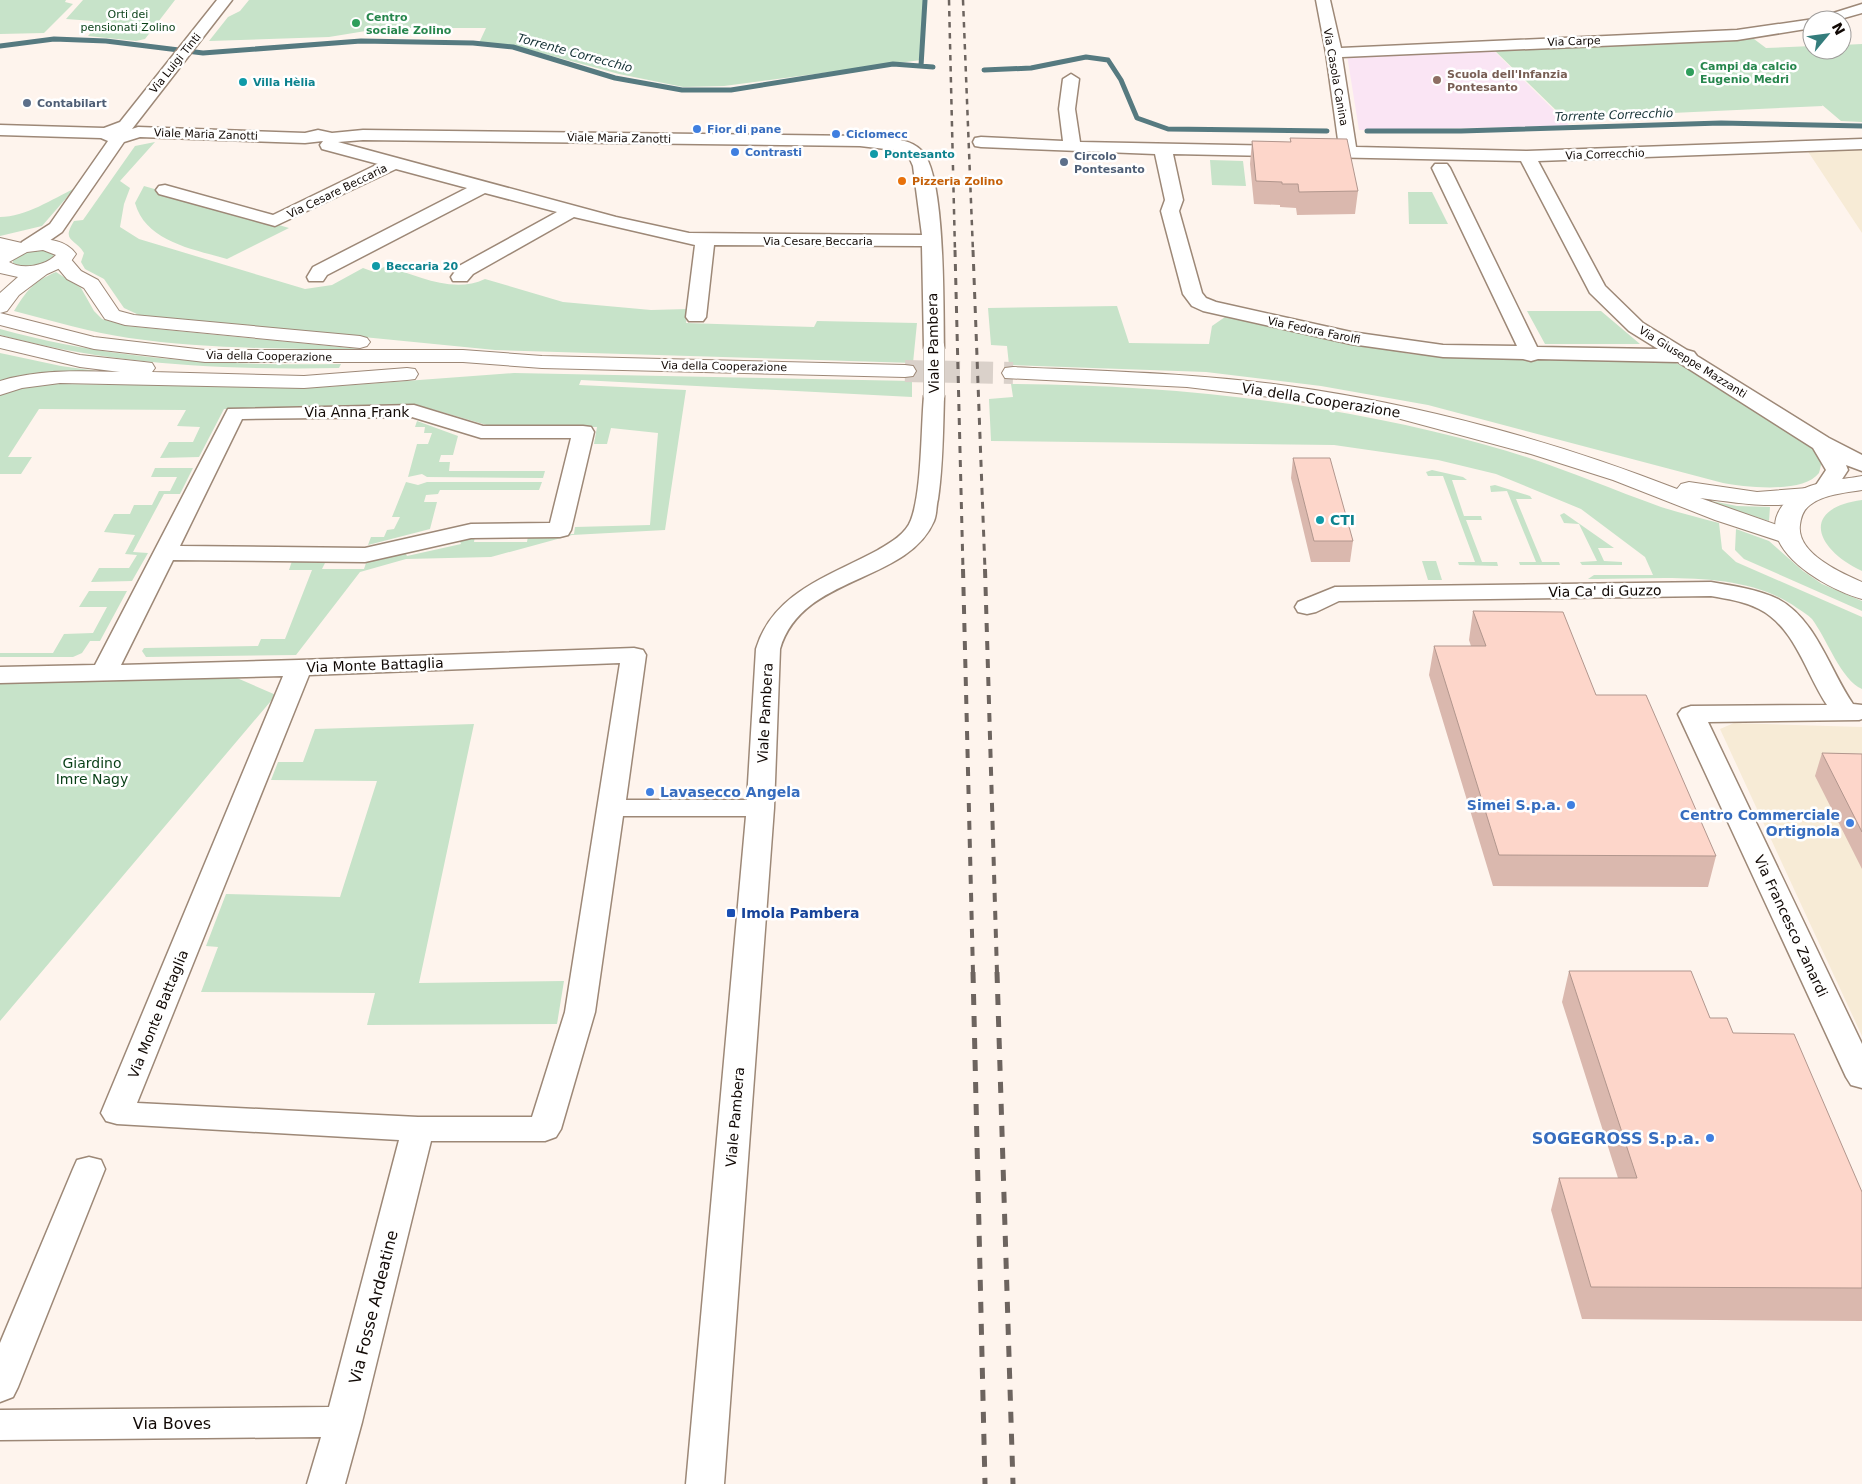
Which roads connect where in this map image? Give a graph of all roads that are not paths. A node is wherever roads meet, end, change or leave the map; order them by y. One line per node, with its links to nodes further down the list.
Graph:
1 (225, 0): 7 (street, Via Luigi Tinti)
2 (1323, 0): 4 (street, Via Casola Canina)
3 (1802, 25): 4 (street, Via Carpe)
4 (1334, 53): 8 (street, Via Casola Canina)
5 (1071, 79): 12 (street)
6 (0, 130): 7 (street, Viale Maria Zanotti)
7 (122, 132): 9 (street, Viale Maria Zanotti); 21 (street, Via Luigi Tinti)
8 (1346, 140): 14 (street); 15 (street, Via Correcchio)
9 (330, 141): 13 (street, Viale Maria Zanotti); 16 (street, Via Cesare Beccaria)
10 (980, 142): 12 (street)
11 (1862, 144): 15 (street, Via Correcchio)
12 (1072, 147): 14 (street)
13 (906, 149): 23 (street, Viale Pambera)
14 (1163, 149): 35 (street, Via Fedora Farolfi)
15 (1527, 156): 37 (street, Via Giuseppe Mazzanti)
16 (394, 163): 18 (street, Via Cesare Beccaria); 19 (street, Via Cesare Beccaria)
17 (1441, 168): 35 (street)
18 (483, 187): 20 (street, Via Cesare Beccaria); 29 (street)
19 (165, 190)
20 (572, 211): 22 (street, Via Cesare Beccaria); 30 (street)
21 (56, 228): 25 (street); 26 (street)
22 (705, 239): 23 (street, Via Cesare Beccaria); 32 (street)
23 (931, 241): 57 (street, Viale Pambera, bridge)
24 (0, 244): 25 (main road)
25 (24, 247): 26 (main road); 27 (main road)
26 (63, 256): 28 (main road); 36 (main road)
27 (1, 264): 28 (main road); 31 (main road)
28 (40, 270): 31 (main road)
29 (316, 277)
30 (460, 277)
31 (7, 298)
32 (696, 317)
33 (0, 319): 36 (main road, Via della Cooperazione)
34 (0, 342): 40 (main road, Via della Cooperazione)
35 (1531, 355): 37 (street, Via Fedora Farolfi)
36 (463, 356): 38 (main road, Via della Cooperazione)
37 (1687, 356): 43 (street, Via Giuseppe Mazzanti)
38 (542, 362): 39 (main road, Via della Cooperazione); 40 (main road, Via della Cooperazione)
39 (905, 370)
40 (420, 372): 42 (main road)
41 (1013, 374): 45 (main road, Via della Cooperazione)
42 (0, 388)
43 (1822, 443): 44 (street, Via Giuseppe Mazzanti); 47 (street, Via Giuseppe Mazzanti)
44 (1862, 464)
45 (1621, 475): 47 (main road, Via della Cooperazione); 48 (main road, Via della Cooperazione)
46 (1862, 483): 47 (main road, Via della Cooperazione)
47 (1817, 492): 48 (main road)
48 (1788, 537): 50 (main road)
49 (164, 553): 49 (street, Via Anna Frank); 53 (street, Via Anna Frank)
50 (1862, 591)
51 (1307, 606): 55 (street, Via Ca' di Guzzo)
52 (299, 668): 53 (street); 56 (street, Via Monte Battaglia); 59 (street, Via Monte Battaglia)
53 (104, 673): 54 (street)
54 (0, 675)
55 (1854, 712): 58 (street, Via Francesco Zanardi)
56 (610, 808): 57 (street); 59 (street, Via Monte Battaglia)
57 (760, 808): 65 (street, Viale Pambera)
58 (1862, 1077)
59 (418, 1129): 62 (street, Via Fosse Ardeatine)
60 (89, 1169): 61 (street)
61 (0, 1387)
62 (344, 1422): 63 (street, Via Boves); 64 (street, Via Fosse Ardeatine)
63 (0, 1425)
64 (326, 1484)
65 (705, 1484)

